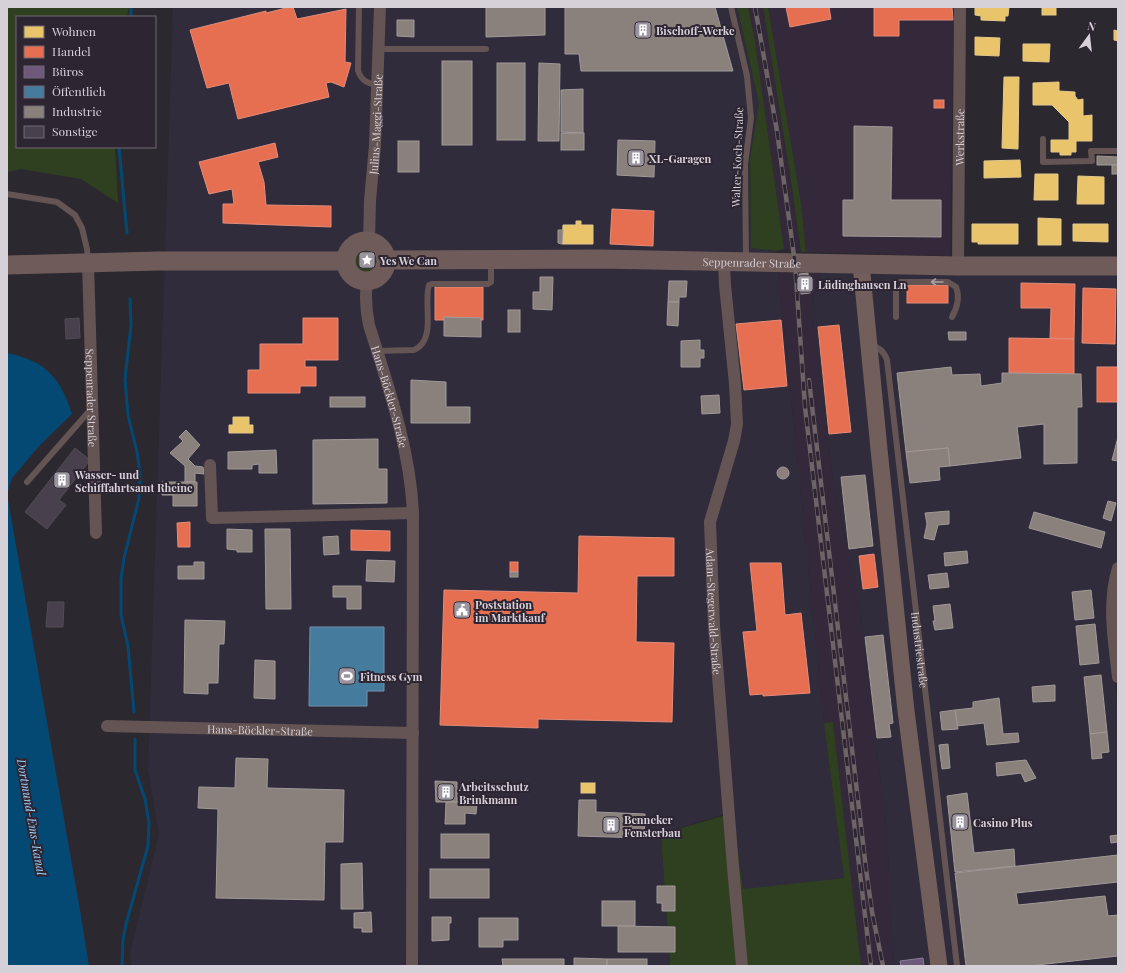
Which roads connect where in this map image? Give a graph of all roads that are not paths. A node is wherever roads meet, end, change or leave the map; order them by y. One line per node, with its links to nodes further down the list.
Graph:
1 (359, 7): 7 (lane)
2 (380, 7): 5 (street, Julius-Maggi-Straße)
3 (730, 7): 16 (lane, Walter-Koch-Straße)
4 (960, 7): 20 (street, Werkstraße)
5 (378, 49): 6 (lane); 7 (street, Julius-Maggi-Straße)
6 (486, 49)
7 (377, 85): 11 (street, Julius-Maggi-Straße)
8 (1043, 139): 9 (lane)
9 (1118, 152)
10 (7, 194): 17 (lane)
11 (368, 240): 13 (main road); 14 (main road)
12 (491, 259): 13 (main road, Seppenrader Straße); 15 (main road, Seppenrader Straße); 26 (lane)
13 (387, 260): 22 (main road)
14 (346, 261): 17 (main road); 22 (main road)
15 (724, 262): 16 (main road, Seppenrader Straße); 38 (street, Adam-Stegerwald-Straße)
16 (746, 262): 18 (main road, Seppenrader Straße)
17 (88, 263): 19 (main road); 27 (street, Seppenrader Straße)
18 (861, 264): 20 (main road, Seppenrader Straße); 25 (street, Industriestraße)
19 (7, 265)
20 (958, 266): 21 (main road, Seppenrader Straße)
21 (1118, 266)
22 (367, 281): 26 (street, Hans-Böckler-Straße)
23 (896, 317): 24 (lane, one-way to 23)
24 (952, 317)
25 (869, 344): 39 (street, Industriestraße); 40 (lane, Industriestraße)
26 (377, 351): 30 (street, Hans-Böckler-Straße)
27 (92, 408): 29 (lane); 31 (street, Seppenrader Straße)
28 (210, 465): 30 (street)
29 (27, 482)
30 (413, 513): 36 (street, Hans-Böckler-Straße)
31 (96, 533)
32 (1118, 568): 33 (street)
33 (1115, 608): 34 (street)
34 (1118, 677)
35 (107, 726): 36 (street, Hans-Böckler-Straße)
36 (413, 733): 37 (street, Hans-Böckler-Straße)
37 (412, 966)
38 (742, 966)
39 (939, 966)
40 (957, 966)

